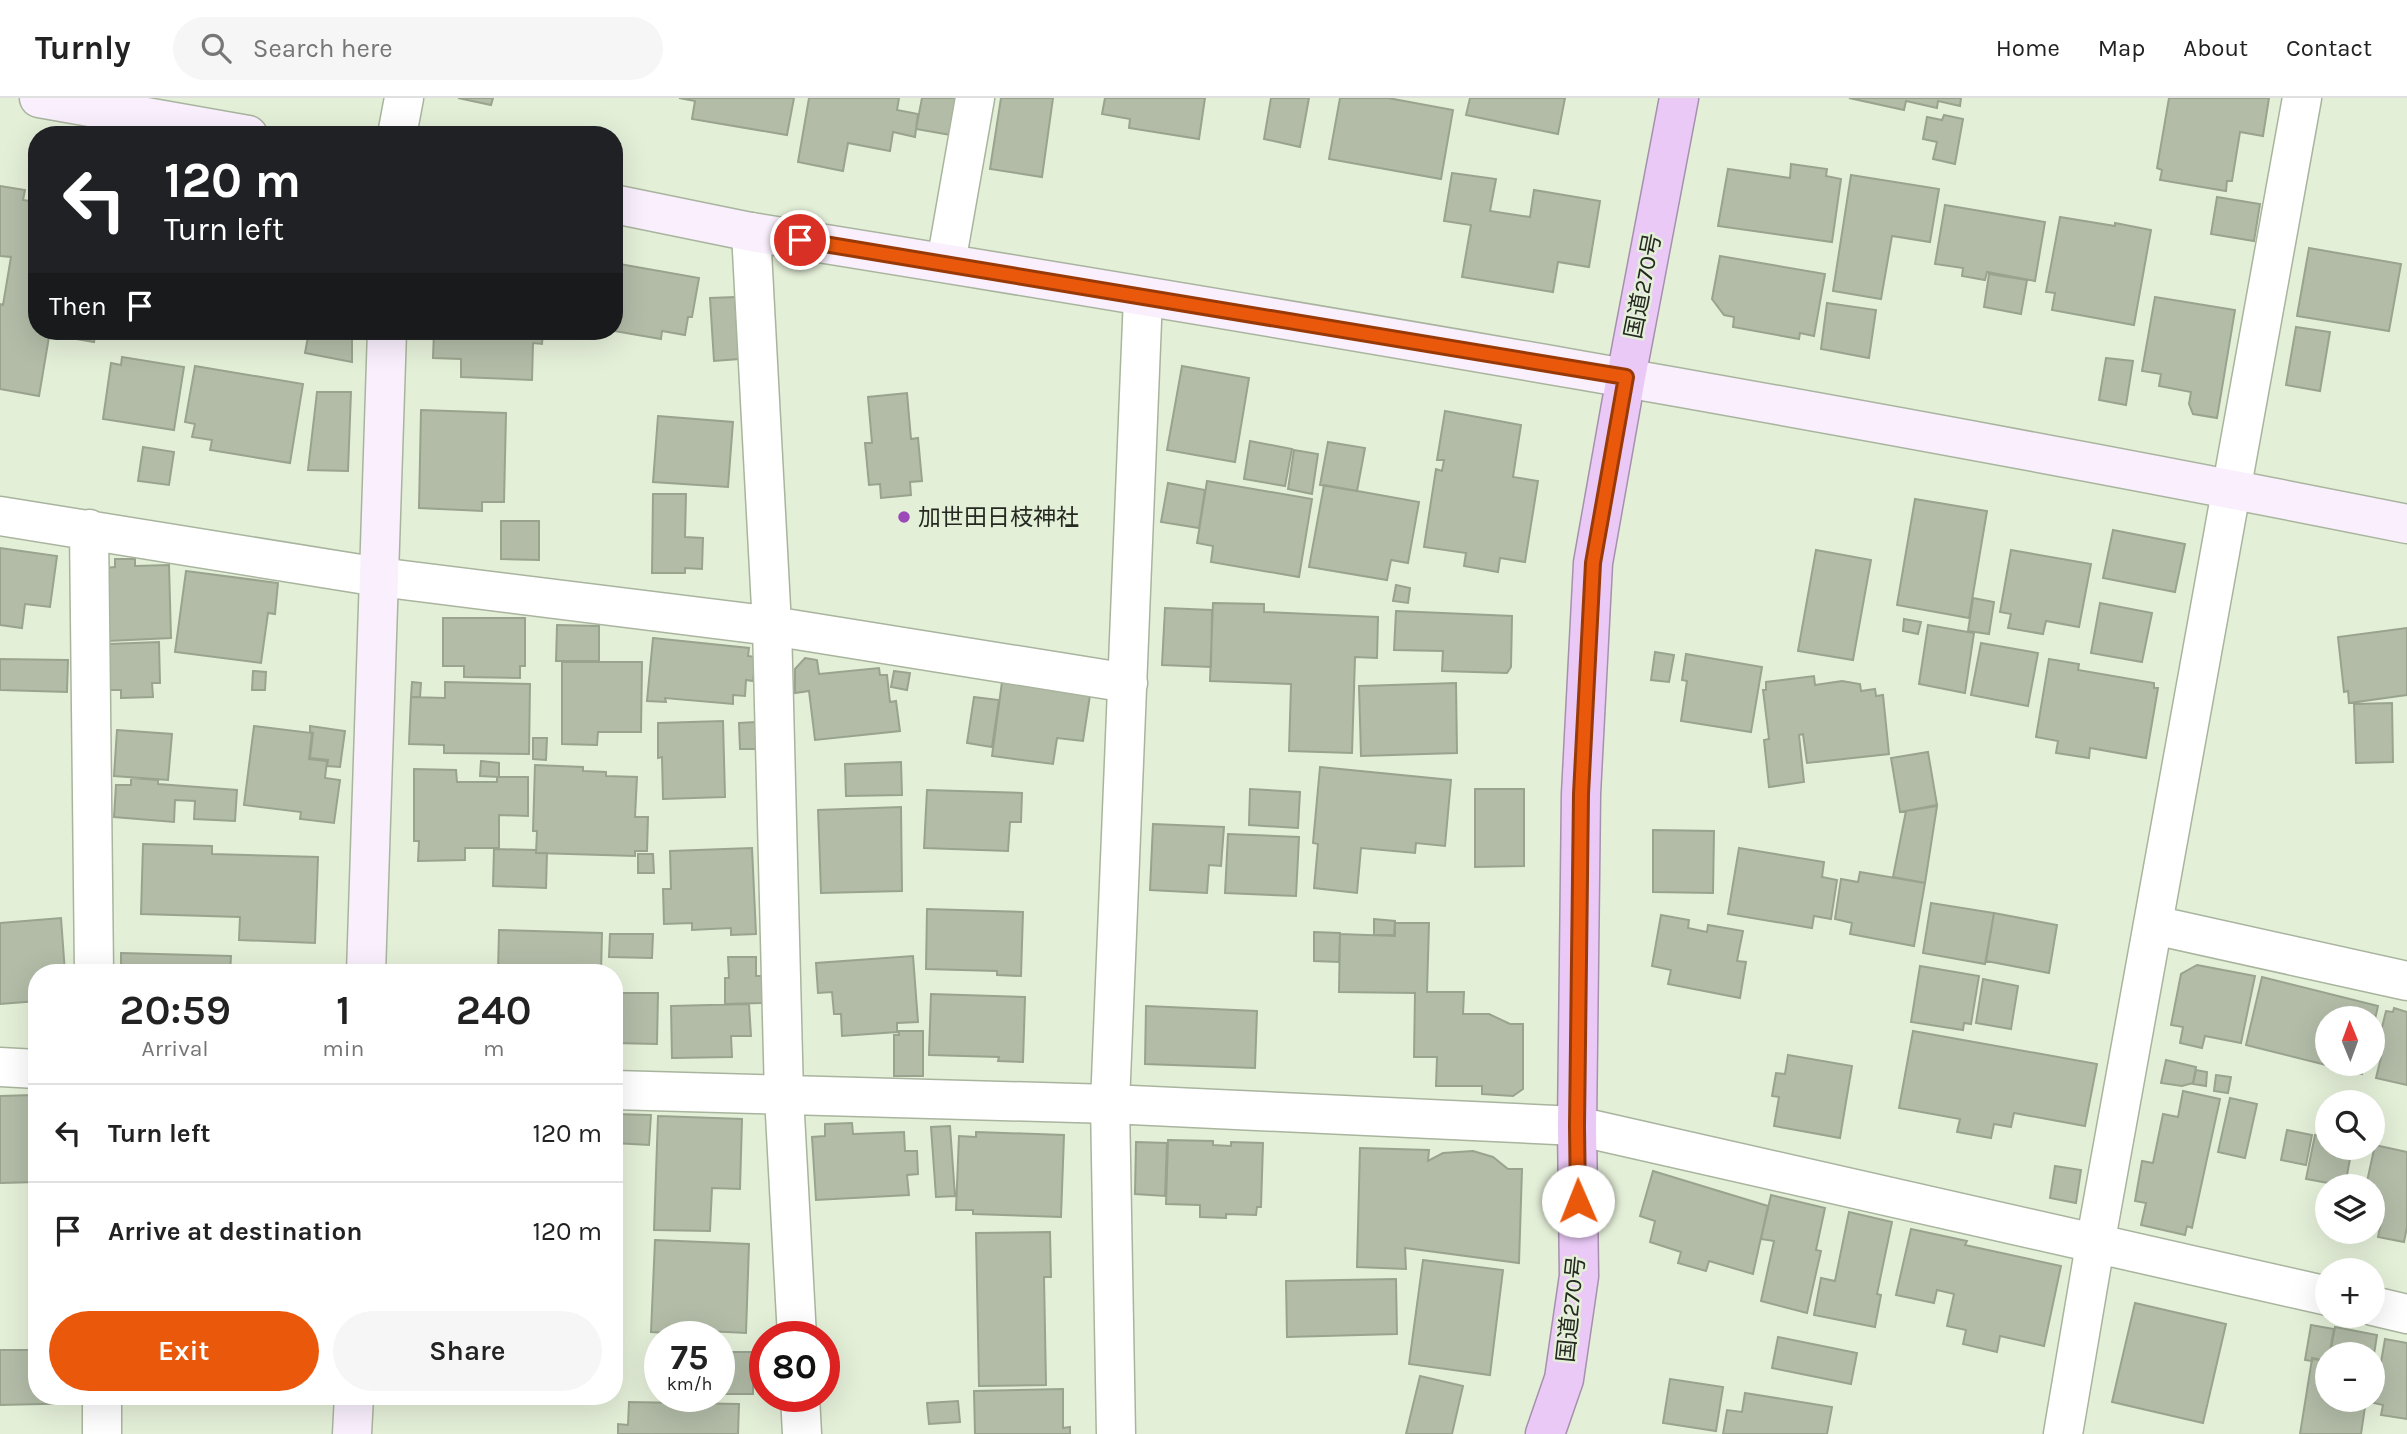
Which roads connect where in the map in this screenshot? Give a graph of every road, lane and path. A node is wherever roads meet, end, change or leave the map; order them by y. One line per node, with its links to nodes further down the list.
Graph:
1 (39, 98): 6 (street)
2 (404, 98): 7 (street)
3 (975, 98): 10 (street)
4 (1679, 98): 13 (highway, 国道270号)
5 (2302, 98): 14 (street)
6 (197, 126)
7 (399, 126)
8 (623, 206): 9 (street)
9 (751, 232): 10 (street); 19 (street)
10 (946, 263): 11 (street)
11 (1143, 297): 13 (street); 20 (street)
12 (387, 340): 18 (street)
13 (1626, 377): 14 (street); 30 (highway, 国道270号)
14 (2231, 489): 16 (street); 21 (street)
15 (0, 516): 17 (street)
16 (2407, 524)
17 (89, 529): 18 (street); 22 (street)
18 (379, 577): 19 (street); 23 (street)
19 (772, 626): 20 (street); 28 (street)
20 (1128, 683): 29 (street)
21 (2154, 925): 24 (street); 31 (street)
22 (94, 964)
23 (366, 964)
24 (2407, 981)
25 (0, 1067): 26 (street)
26 (28, 1069)
27 (623, 1090): 28 (street)
28 (785, 1096): 29 (street); 35 (street)
29 (1110, 1104): 30 (street); 42 (street)
30 (1577, 1126): 31 (street); 43 (highway, 国道270号)
31 (2095, 1245): 32 (street); 44 (street)
32 (2315, 1293)
33 (2385, 1309): 34 (street)
34 (2407, 1314)
35 (796, 1321)
36 (102, 1405): 39 (street)
37 (354, 1405): 40 (street)
38 (801, 1412): 41 (street)
39 (102, 1434)
40 (352, 1434)
41 (802, 1434)
42 (1116, 1434)
43 (1545, 1434)
44 (2063, 1434)

